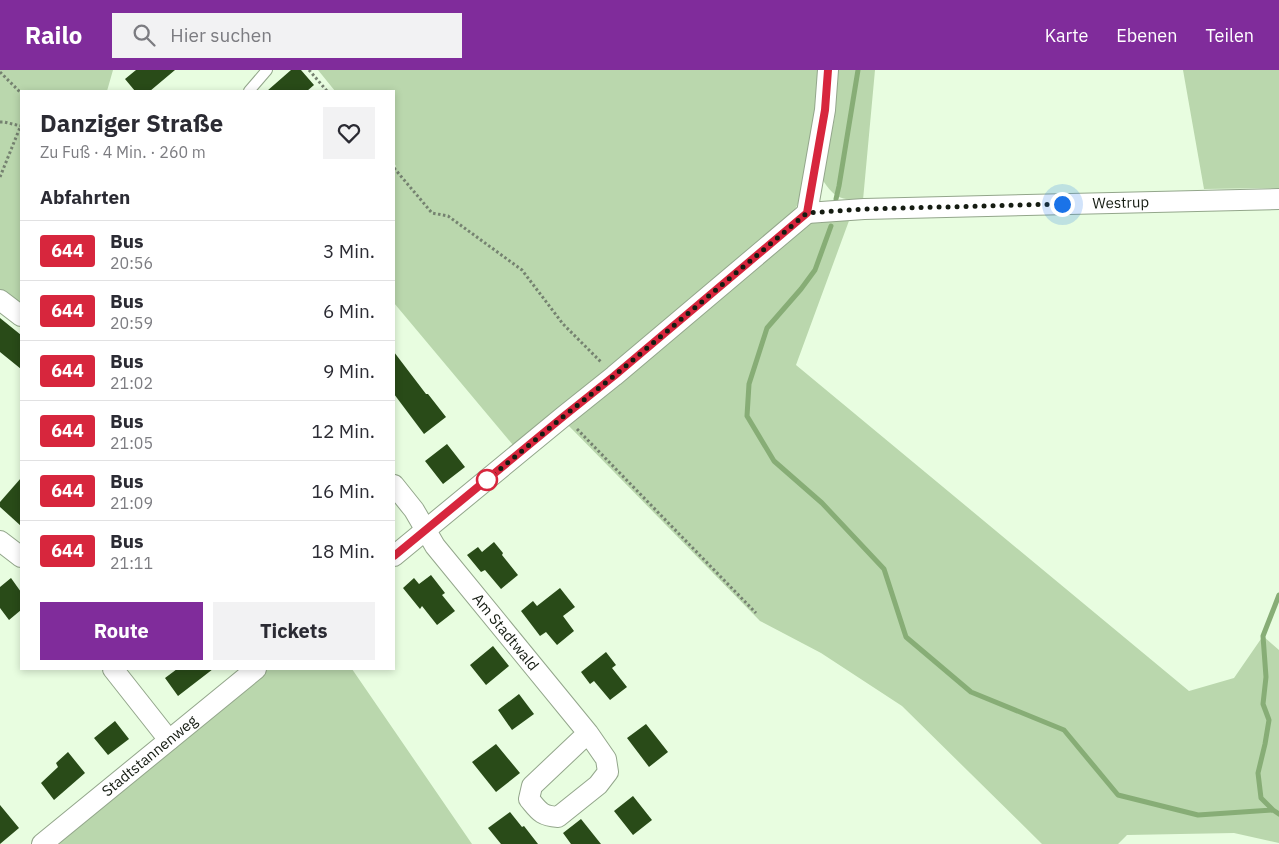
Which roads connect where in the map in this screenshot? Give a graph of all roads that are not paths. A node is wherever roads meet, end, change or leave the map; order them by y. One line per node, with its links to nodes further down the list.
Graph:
1 (267, 70): 3 (lane)
2 (828, 70): 5 (street)
3 (251, 90)
4 (1279, 199): 5 (street, Westrup)
5 (807, 213): 9 (street)
6 (0, 300): 7 (street)
7 (20, 315)
8 (395, 486): 9 (street, Am Stadtwald)
9 (426, 529): 11 (street); 15 (street, Am Stadtwald)
10 (0, 541): 12 (street)
11 (395, 555)
12 (20, 556)
13 (113, 670): 16 (street)
14 (255, 670): 16 (street, Stadtstannenweg)
15 (588, 733)
16 (169, 740): 17 (street, Stadtstannenweg)
17 (42, 844)

